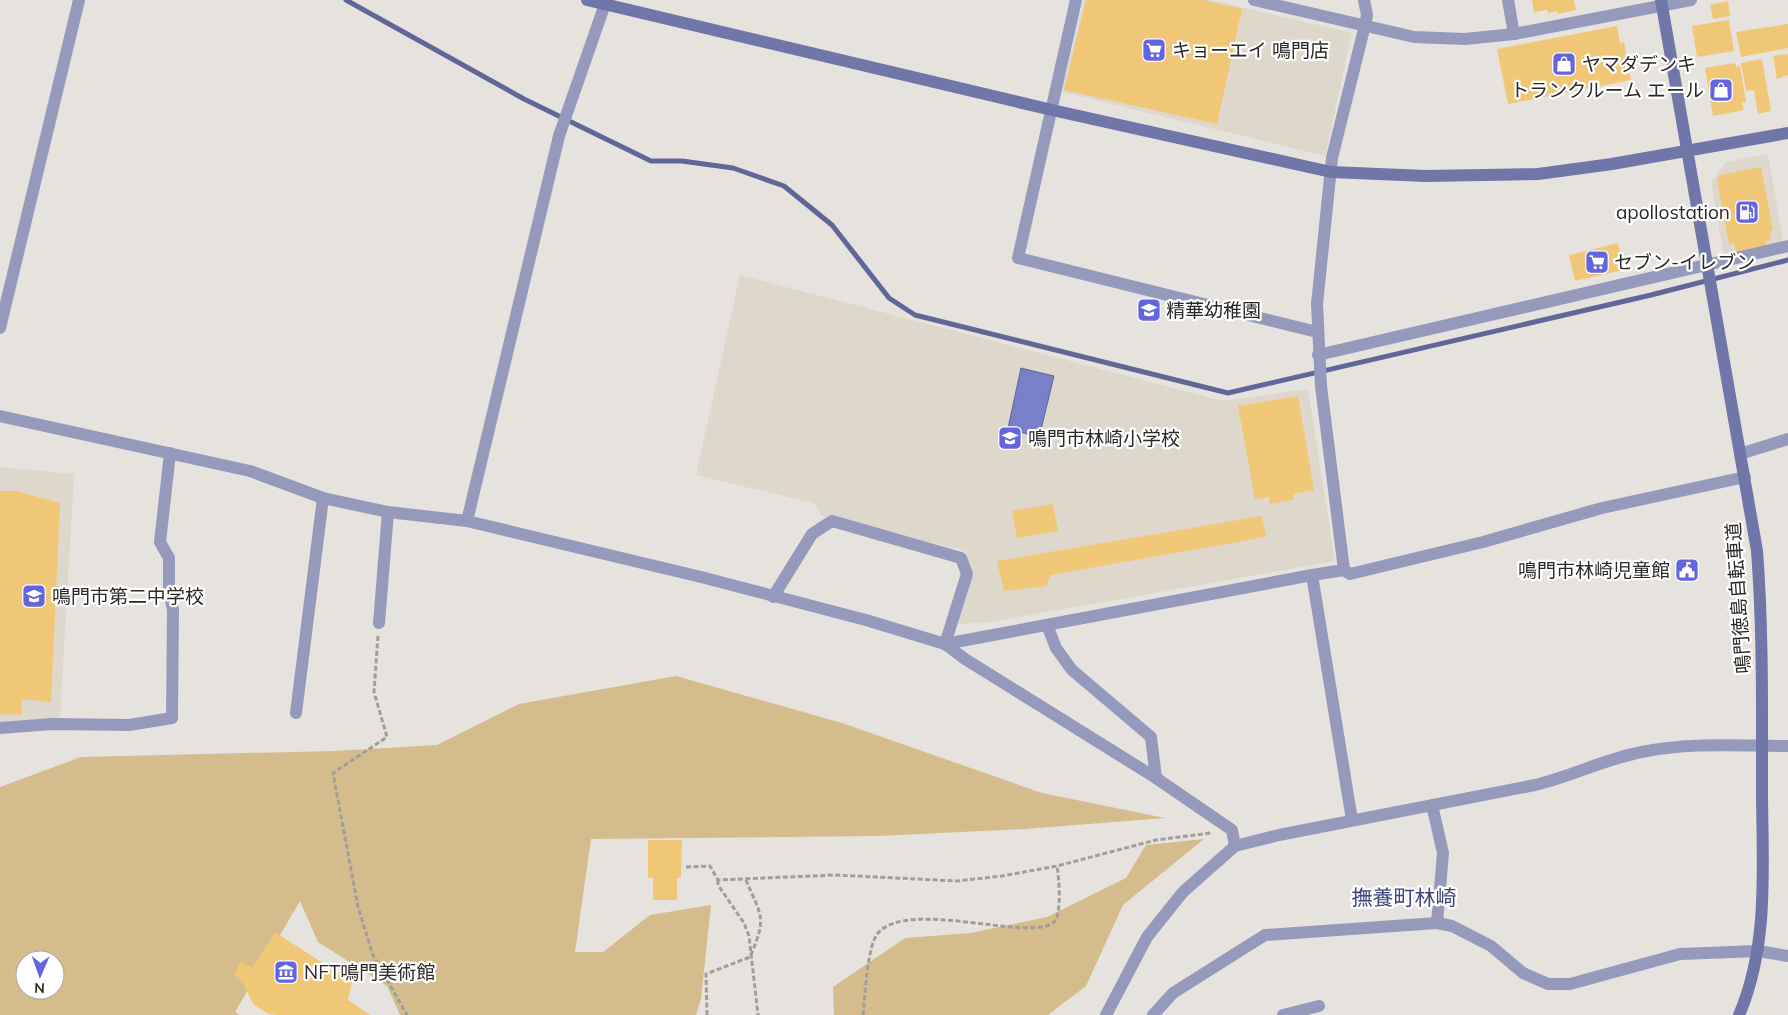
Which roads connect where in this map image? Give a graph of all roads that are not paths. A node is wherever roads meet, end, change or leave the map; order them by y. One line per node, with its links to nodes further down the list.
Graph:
1 (79, 0): 18 (street)
2 (587, 0): 8 (street)
3 (1076, 0): 12 (street)
4 (1254, 0): 10 (street)
5 (1364, 0): 10 (street)
6 (1508, 0): 11 (street)
7 (1691, 0): 9 (street)
8 (605, 2): 12 (street); 28 (street)
9 (1662, 3): 11 (street); 14 (street, 鳴門徳島自転車道)
10 (1365, 25): 11 (street); 15 (street)
11 (1514, 34)
12 (1052, 110): 15 (street); 19 (street)
13 (1788, 133): 14 (street)
14 (1687, 151): 15 (street); 17 (street, 鳴門徳島自転車道)
15 (1331, 172): 19 (street)
16 (1788, 246): 17 (street)
17 (1708, 266): 20 (street); 24 (street, 鳴門徳島自転車道)
18 (0, 328)
19 (1317, 332): 20 (street)
20 (1318, 358): 29 (street)
21 (0, 416): 23 (street)
22 (1788, 439): 24 (street)
23 (170, 453): 26 (street); 36 (street)
24 (1740, 454): 25 (street, 鳴門徳島自転車道)
25 (1745, 476): 29 (street); 37 (street, 鳴門徳島自転車道)
26 (323, 498): 27 (street); 35 (street)
27 (388, 512): 28 (street); 32 (street)
28 (467, 521): 31 (street)
29 (1344, 570): 30 (street)
30 (1312, 575): 33 (street); 41 (street)
31 (773, 597): 34 (street); 34 (street)
32 (379, 623)
33 (1047, 624): 34 (street); 39 (street)
34 (945, 644): 39 (street)
35 (296, 713)
36 (0, 728)
37 (1762, 746): 38 (street); 40 (street); 44 (street, 鳴門徳島自転車道)
38 (1788, 746)
39 (1156, 778): 42 (street)
40 (1432, 805): 41 (street); 43 (street)
41 (1352, 820): 42 (street)
42 (1236, 846): 47 (street)
43 (1437, 923): 44 (street); 48 (street)
44 (1758, 951): 45 (street); 50 (street, 鳴門徳島自転車道)
45 (1788, 956)
46 (1319, 1006): 49 (street)
47 (1106, 1015)
48 (1153, 1015)
49 (1283, 1015)
50 (1739, 1015)

